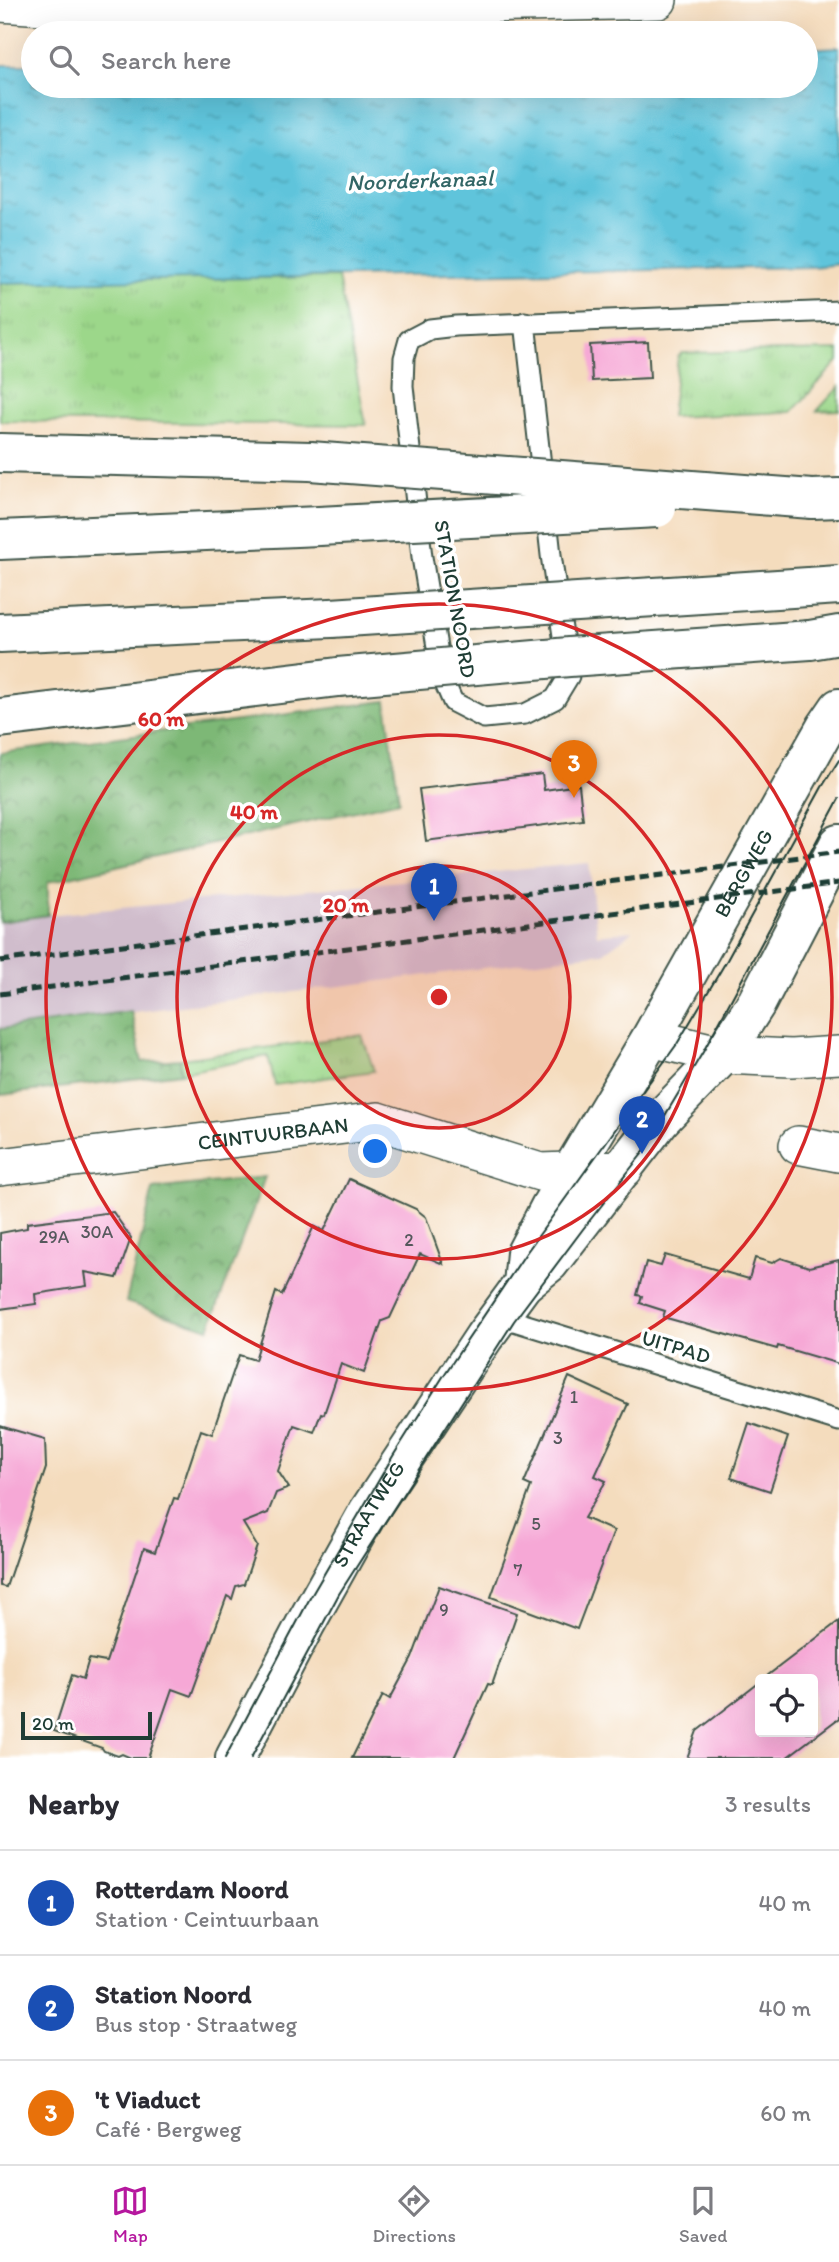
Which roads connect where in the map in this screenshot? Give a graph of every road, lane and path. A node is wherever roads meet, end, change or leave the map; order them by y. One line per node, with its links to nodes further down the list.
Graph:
1 (658, 0): 2 (street)
2 (0, 3)
3 (839, 311): 4 (lane, STATION NOORD)
4 (525, 322): 4 (lane, STATION NOORD)
5 (0, 453): 6 (main road, bridge)
6 (826, 498): 7 (main road, bridge)
7 (0, 540)
8 (839, 585): 9 (main road, bridge)
9 (0, 633)
10 (839, 635): 12 (main road, bridge)
11 (839, 708): 14 (main road, BERGWEG)
12 (0, 718)
13 (839, 844): 15 (main road)
14 (651, 1038): 15 (street); 21 (main road, STRAATWEG)
15 (723, 1055): 16 (street); 20 (main road, STRAATWEG)
16 (839, 1055)
17 (798, 1145): 18 (street)
18 (839, 1153)
19 (0, 1167): 21 (street, CEINTUURBAAN)
20 (624, 1169): 21 (street, CEINTUURBAAN); 22 (main road, STRAATWEG)
21 (569, 1172): 22 (main road, STRAATWEG)
22 (512, 1298): 23 (lane, UITPAD); 24 (main road, STRAATWEG)
23 (839, 1420)
24 (235, 1758)

